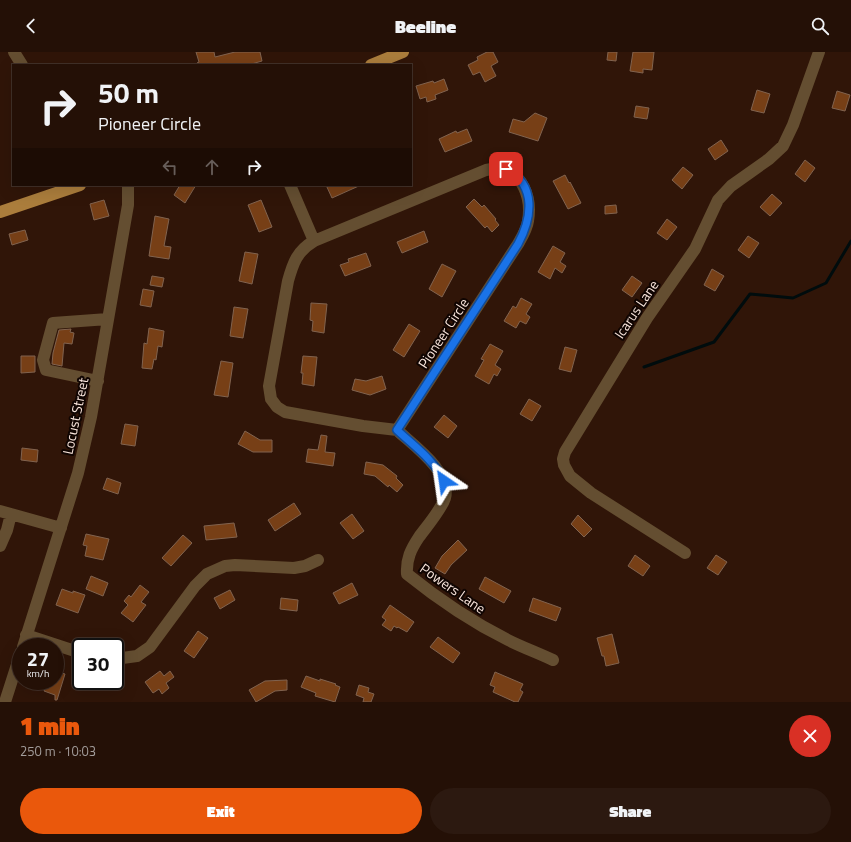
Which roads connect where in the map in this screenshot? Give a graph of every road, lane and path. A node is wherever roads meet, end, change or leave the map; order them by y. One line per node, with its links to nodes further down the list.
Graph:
1 (14, 52): 4 (street)
2 (403, 52): 5 (main road)
3 (819, 52): 17 (street, Icarus Lane)
4 (21, 64)
5 (373, 64)
6 (128, 186): 11 (street, Locust Street)
7 (290, 186): 10 (street)
8 (67, 187): 9 (main road)
9 (0, 212)
10 (314, 242): 13 (street, Pioneer Circle); 13 (street, Pioneer Circle)
11 (108, 319): 12 (street, Locust Street); 12 (street)
12 (98, 381): 15 (street, Locust Street)
13 (397, 430): 21 (street, Powers Lane)
14 (6, 512): 15 (street); 16 (street)
15 (61, 528): 19 (street, Locust Street)
16 (0, 546)
17 (685, 553)
18 (318, 560): 20 (street)
19 (26, 638)
20 (124, 658)
21 (553, 660)
22 (12, 680): 23 (street)
23 (5, 702)

